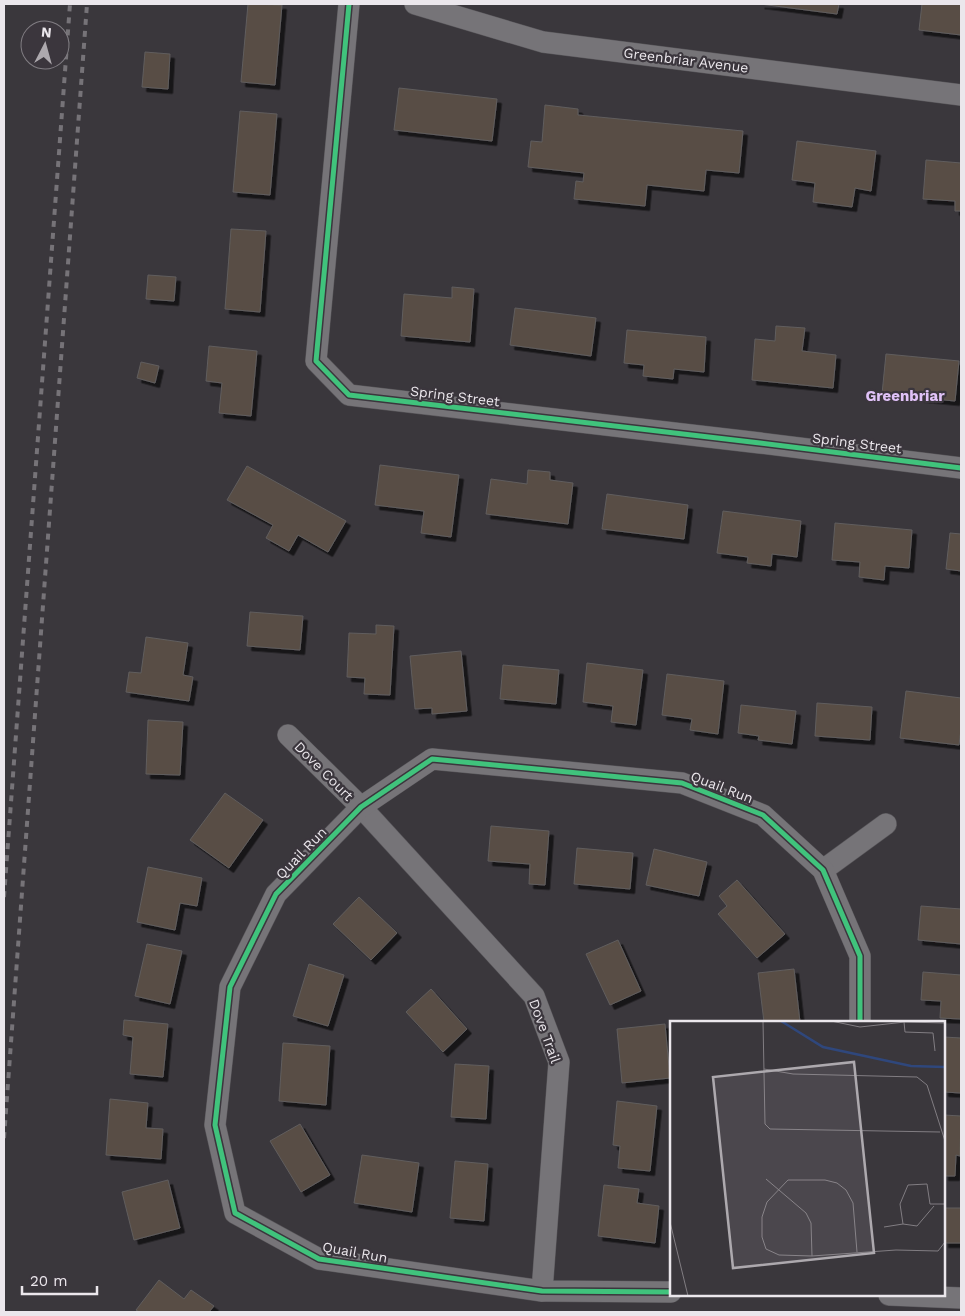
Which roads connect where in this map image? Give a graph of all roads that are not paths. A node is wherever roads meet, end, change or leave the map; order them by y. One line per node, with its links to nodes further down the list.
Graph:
1 (349, 4): 4 (street, Spring Street)
2 (415, 4): 3 (street, Greenbriar Avenue)
3 (961, 94)
4 (961, 468)
5 (288, 736): 6 (street, Dove Court)
6 (360, 807): 8 (street, Quail Run); 10 (street, Dove Trail); 10 (street, Quail Run)
7 (886, 824): 8 (street)
8 (823, 870): 9 (street, Quail Run)
9 (860, 1021)
10 (542, 1291): 11 (street, Quail Run)
11 (670, 1292)
12 (914, 1296): 13 (street)
13 (961, 1298)

